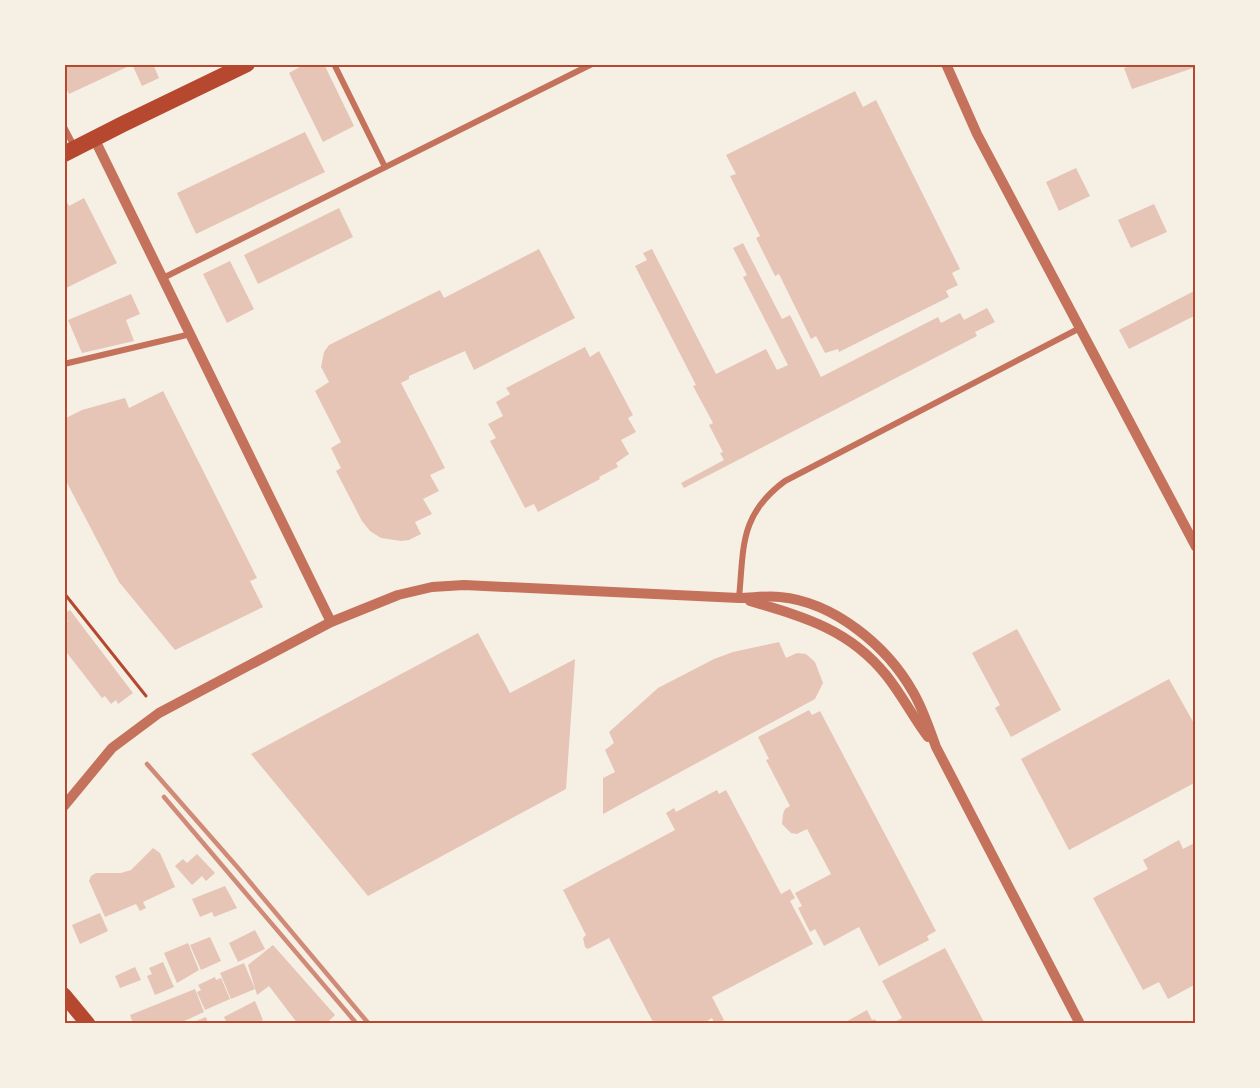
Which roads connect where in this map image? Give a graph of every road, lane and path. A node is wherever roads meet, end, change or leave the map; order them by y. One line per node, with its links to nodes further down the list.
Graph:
1 (248, 64): 6 (highway)
2 (334, 64): 8 (street)
3 (592, 64): 8 (street)
4 (946, 64): 10 (street)
5 (64, 127): 7 (street)
6 (94, 138): 7 (highway); 9 (street)
7 (70, 151)
8 (385, 167): 9 (street)
9 (163, 278): 11 (street)
10 (1080, 328): 13 (street); 15 (street)
11 (191, 334): 12 (street); 16 (street)
12 (64, 364)
13 (1196, 548)
14 (64, 592): 17 (path)
15 (739, 598): 16 (street); 21 (street)
16 (331, 622): 18 (street)
17 (147, 696)
18 (64, 806)
19 (64, 995): 20 (main road)
20 (88, 1023)
21 (1080, 1023)

